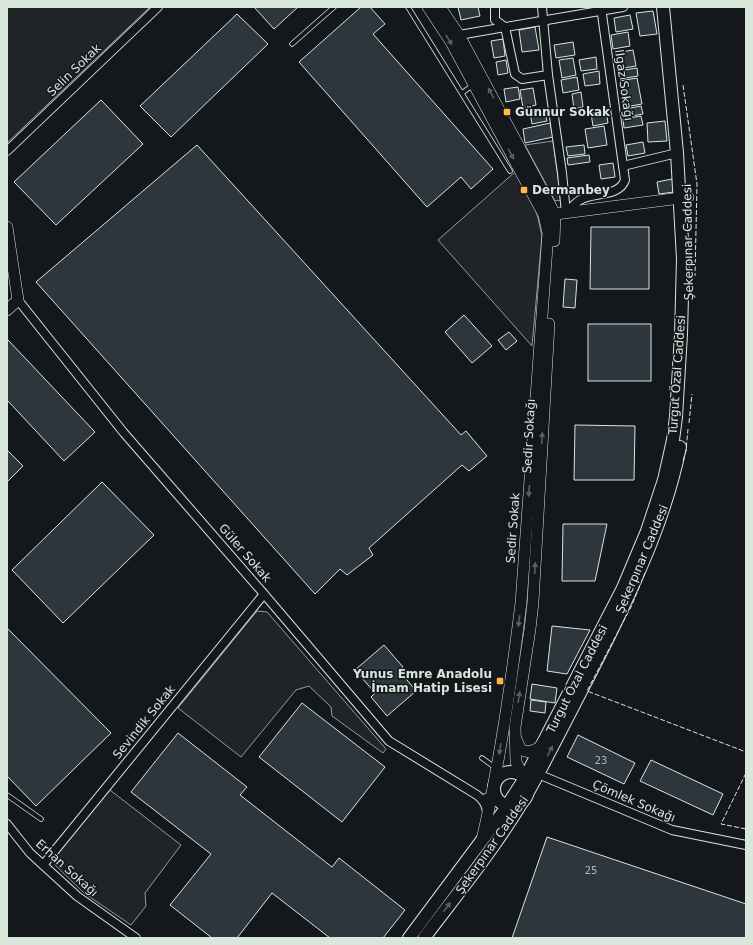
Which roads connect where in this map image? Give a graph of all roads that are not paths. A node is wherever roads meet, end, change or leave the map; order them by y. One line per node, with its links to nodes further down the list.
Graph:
1 (158, 7): 19 (street, Selin Sokak)
2 (334, 7): 15 (lane)
3 (408, 7): 18 (lane)
4 (428, 7): 17 (street, Sedir Sokak, one-way to 17)
5 (440, 7): 14 (street)
6 (495, 7): 13 (street)
7 (542, 7): 12 (street)
8 (622, 7): 11 (street)
9 (663, 7): 20 (main road, Şekerpınar Caddesi)
10 (668, 7): 23 (main road, Şekerpınar Caddesi)
11 (601, 9): 12 (street); 21 (street, Ilgaz Sokağı)
12 (542, 21): 13 (street); 16 (street)
13 (505, 27): 14 (street); 16 (street)
14 (459, 35): 24 (street, one-way to 14)
15 (292, 44)
16 (548, 75): 24 (street)
17 (474, 84): 18 (lane); 25 (street, Sedir Sokak, one-way to 25)
18 (462, 93): 22 (lane)
19 (7, 151)
20 (677, 153): 21 (street); 23 (main road, Şekerpınar Caddesi)
21 (623, 166): 24 (street, Ilgaz Sokağı)
22 (510, 172)
23 (684, 197): 24 (street); 31 (main road, Turgut Özal Caddesi); 34 (main road, Şekerpınar Caddesi, one-way to 23)
24 (560, 213): 25 (street); 30 (street, Sedir Sokağı, one-way to 24)
25 (544, 215): 33 (street, Sedir Sokak, one-way to 33)
26 (7, 227): 27 (street)
27 (18, 300): 28 (street); 29 (street, Güler Sokak)
28 (7, 310)
29 (264, 594): 38 (street, Güler Sokak); 47 (street, Sevindik Sokak)
30 (515, 727): 31 (street); 35 (street, Sedir Sokağı)
31 (547, 736): 34 (main road, Turgut Özal Caddesi)
32 (482, 758): 33 (lane)
33 (497, 769): 35 (lane); 36 (street, Sedir Sokak)
34 (535, 770): 35 (main road, Turgut Özal Caddesi); 39 (main road, Şekerpınar Caddesi); 46 (street, Çömlek Sokağı)
35 (519, 774): 36 (main road); 39 (main road); 41 (main road, Turgut Özal Caddesi)
36 (494, 786): 38 (street); 40 (street, Sedir Sokak); 41 (main road)
37 (7, 795): 43 (lane)
38 (477, 795): 40 (street); 42 (street)
39 (526, 798): 41 (main road); 50 (main road, Şekerpınar Caddesi, one-way to 39)
40 (491, 800): 41 (street); 42 (street, Sedir Sokak)
41 (506, 805): 45 (main road, Turgut Özal Caddesi)
42 (488, 816): 45 (street, Sedir Sokak)
43 (41, 819)
44 (7, 824): 47 (street, Erhan Sokağı)
45 (482, 841): 49 (main road, Turgut Özal Caddesi)
46 (746, 845)
47 (43, 865): 48 (street, Erhan Sokağı)
48 (136, 938)
49 (409, 938)
50 (424, 938)

